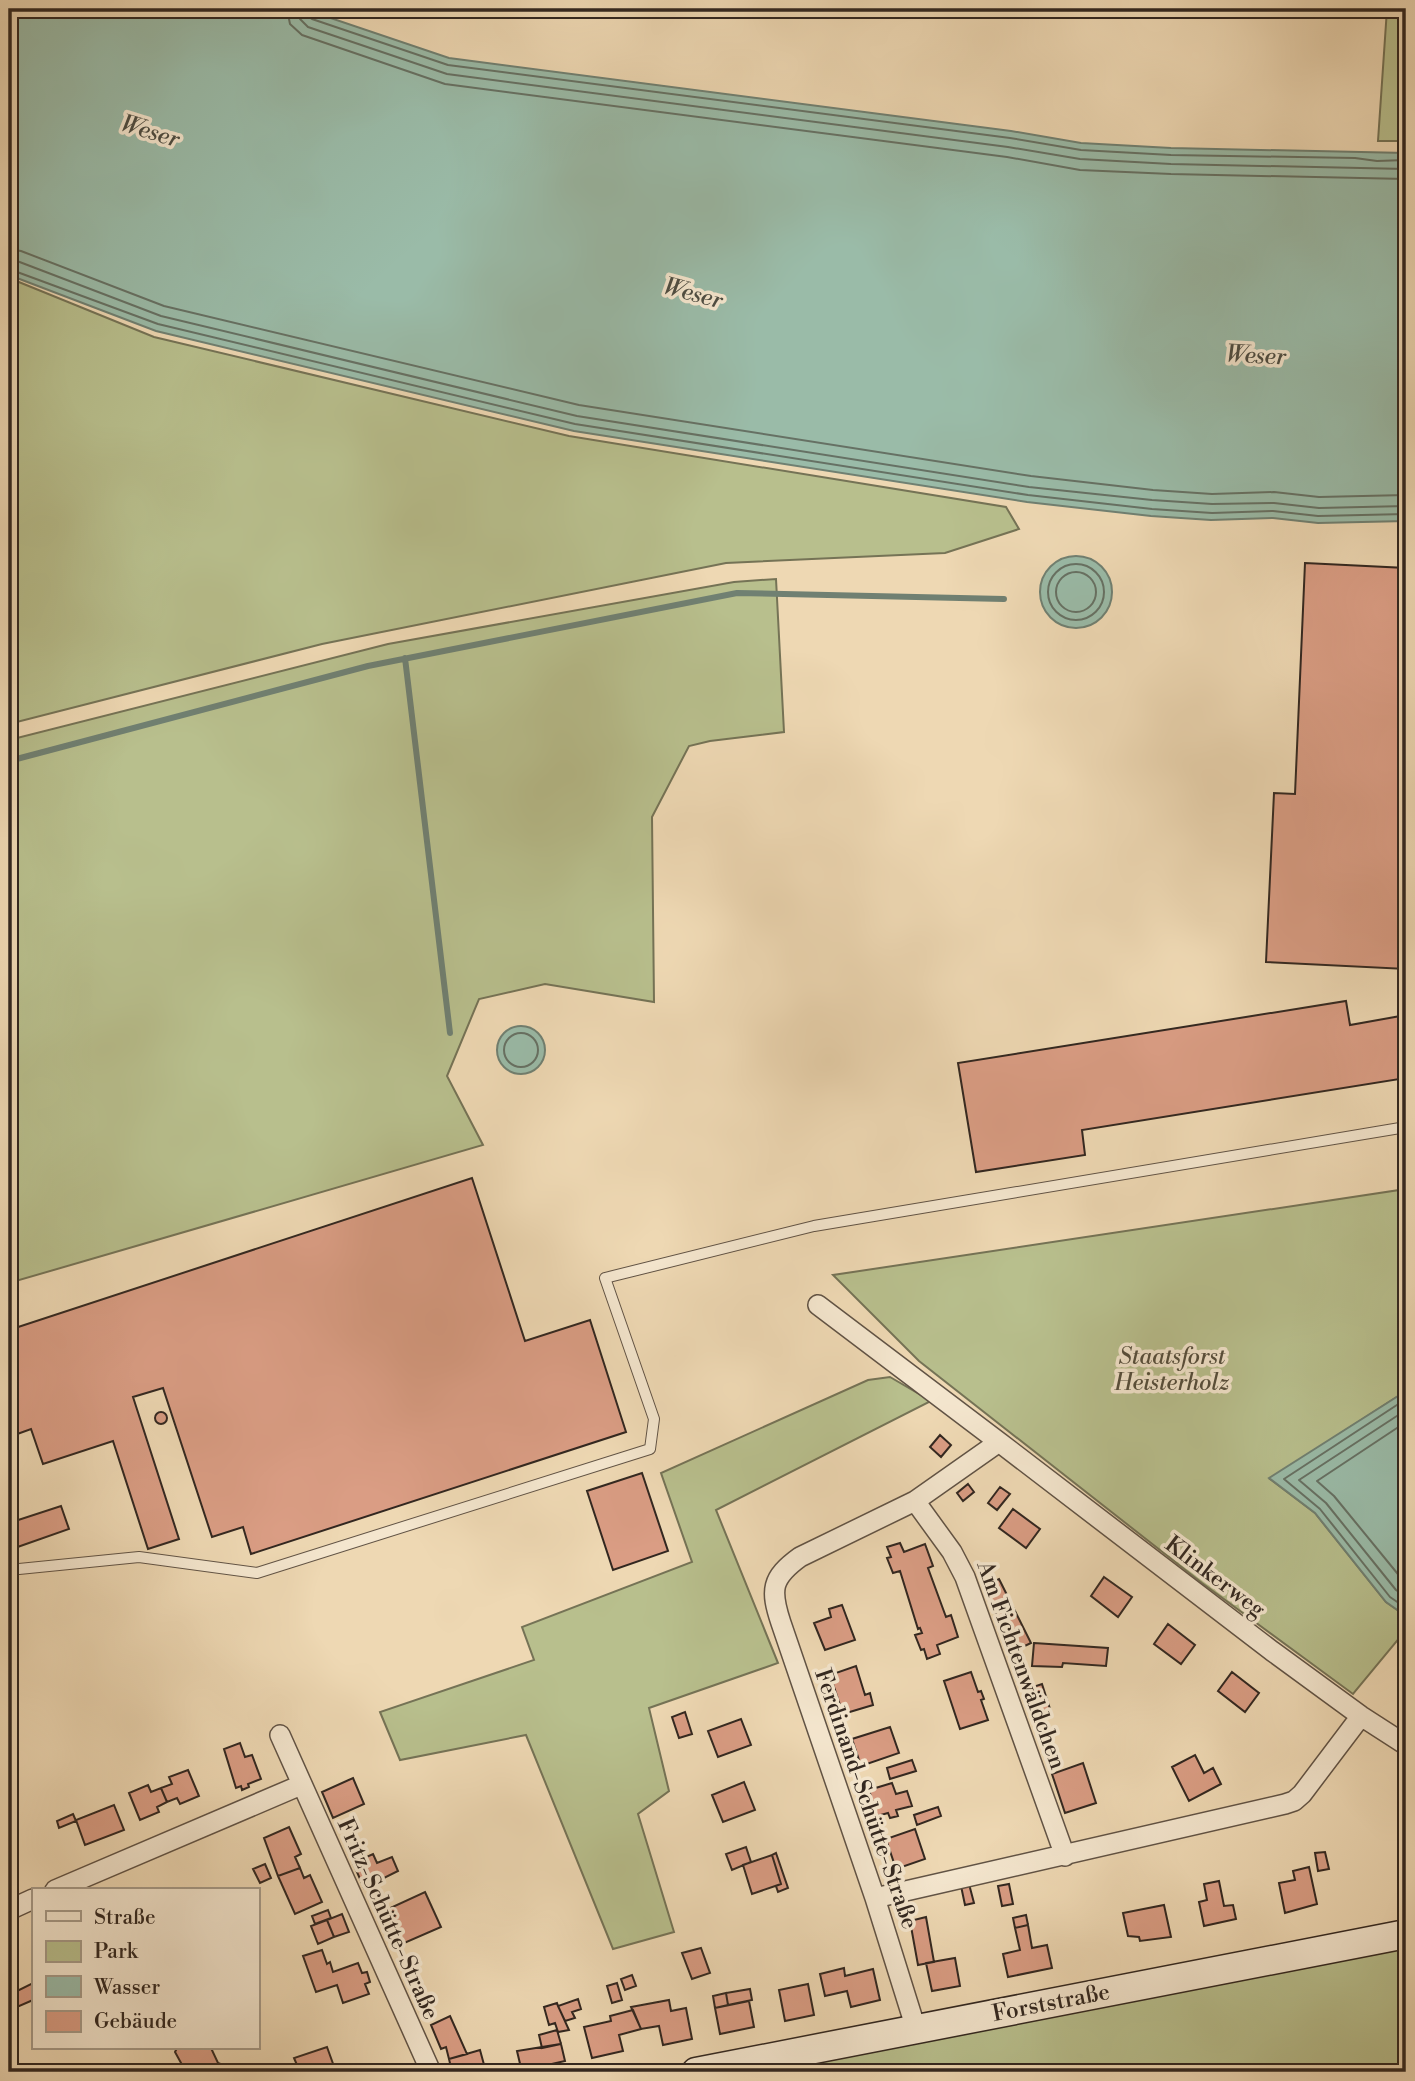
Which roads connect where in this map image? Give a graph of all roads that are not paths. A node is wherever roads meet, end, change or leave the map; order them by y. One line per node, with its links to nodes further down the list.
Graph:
1 (1406, 1126): 5 (lane)
2 (818, 1305): 3 (street, Klinkerweg)
3 (999, 1442): 4 (street); 6 (street, Klinkerweg)
4 (915, 1501): 10 (street, Am Fichtenwäldchen); 12 (street, Ferdinand-Schütte-Straße)
5 (9, 1570)
6 (1361, 1716): 8 (street, Klinkerweg); 10 (street)
7 (280, 1735): 9 (street, Fritz-Schütte-Straße)
8 (1406, 1745)
9 (301, 1785): 11 (street); 17 (street, Fritz-Schütte-Straße)
10 (1065, 1856): 12 (street)
11 (60, 1888)
12 (876, 1898): 16 (street, Ferdinand-Schütte-Straße)
13 (32, 1899): 14 (street)
14 (9, 1910)
15 (1406, 1934): 16 (street, Forststraße)
16 (916, 2029): 18 (street, Forststraße)
17 (431, 2072)
18 (696, 2072)

